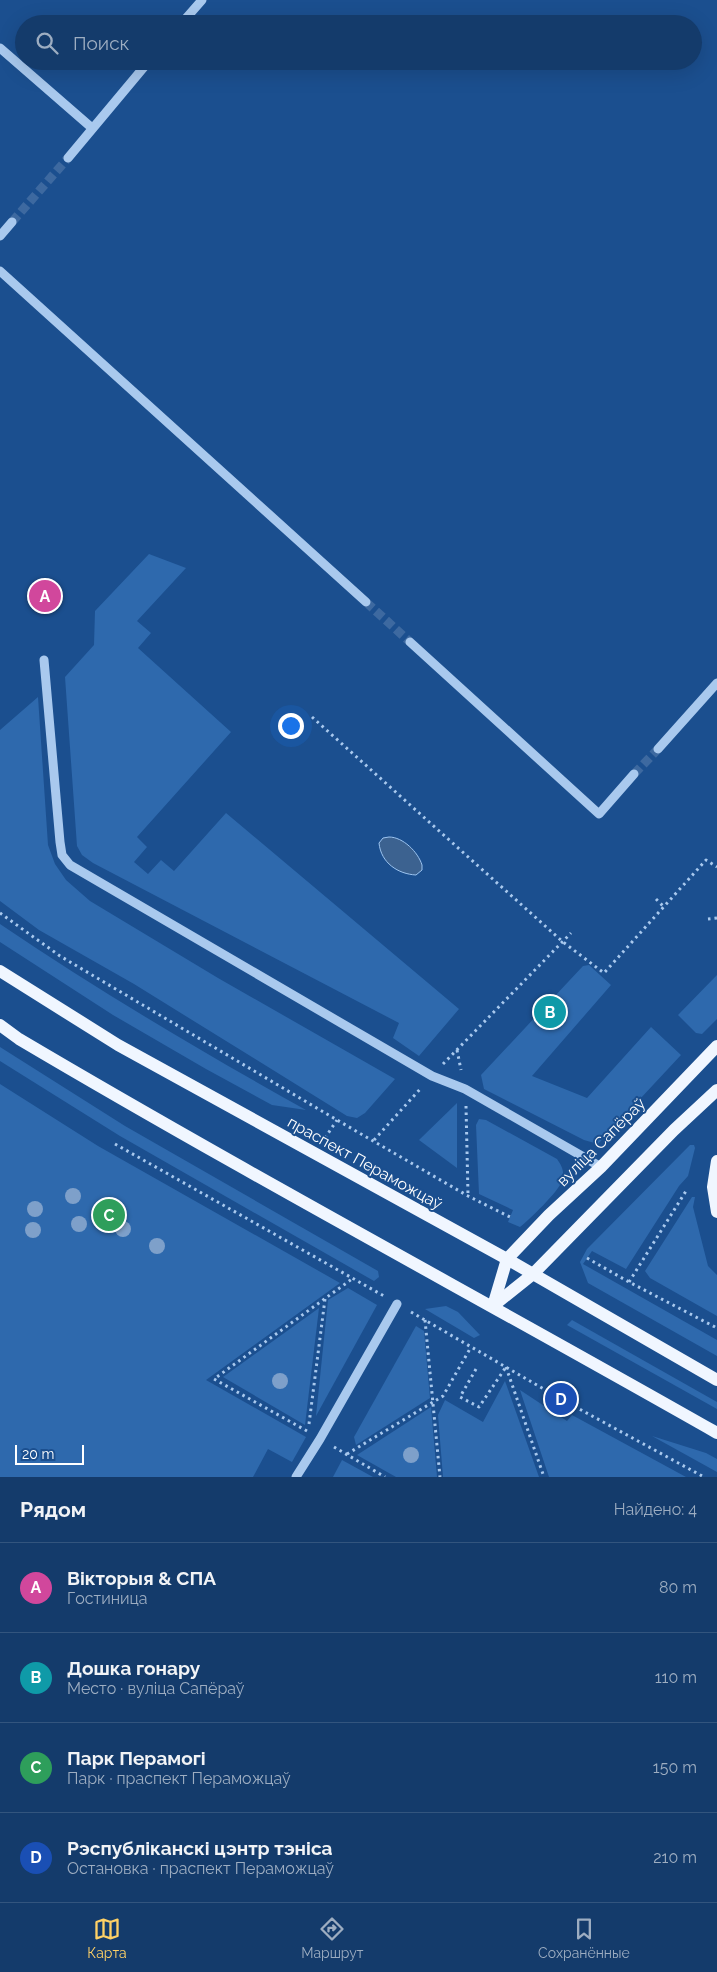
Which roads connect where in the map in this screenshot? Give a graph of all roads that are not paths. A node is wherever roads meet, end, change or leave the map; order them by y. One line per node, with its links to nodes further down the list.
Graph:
1 (202, 0): 2 (lane)
2 (190, 15)
3 (0, 48): 4 (lane)
4 (15, 61)
5 (25, 70): 7 (lane)
6 (141, 70): 7 (lane)
7 (92, 128): 8 (lane)
8 (68, 158)
9 (12, 222): 10 (lane)
10 (0, 236)
11 (0, 271): 12 (lane)
12 (366, 602)
13 (410, 642): 17 (lane)
14 (44, 660): 23 (lane)
15 (717, 683): 16 (lane)
16 (658, 749)
17 (634, 774)
18 (0, 971): 25 (main road, праспект Пераможцаў)
19 (0, 1025): 28 (main road)
20 (717, 1046): 23 (main road, вуліца Сапёраў)
21 (717, 1090): 26 (main road)
22 (717, 1161): 24 (main road)
23 (601, 1167): 25 (main road, вуліца Сапёраў)
24 (717, 1212)
25 (507, 1259): 26 (main road, праспект Пераможцаў); 28 (main road)
26 (533, 1274): 28 (main road); 29 (main road, праспект Пераможцаў)
27 (397, 1304): 31 (lane)
28 (493, 1306): 30 (main road)
29 (717, 1380)
30 (717, 1433)
31 (296, 1477)

